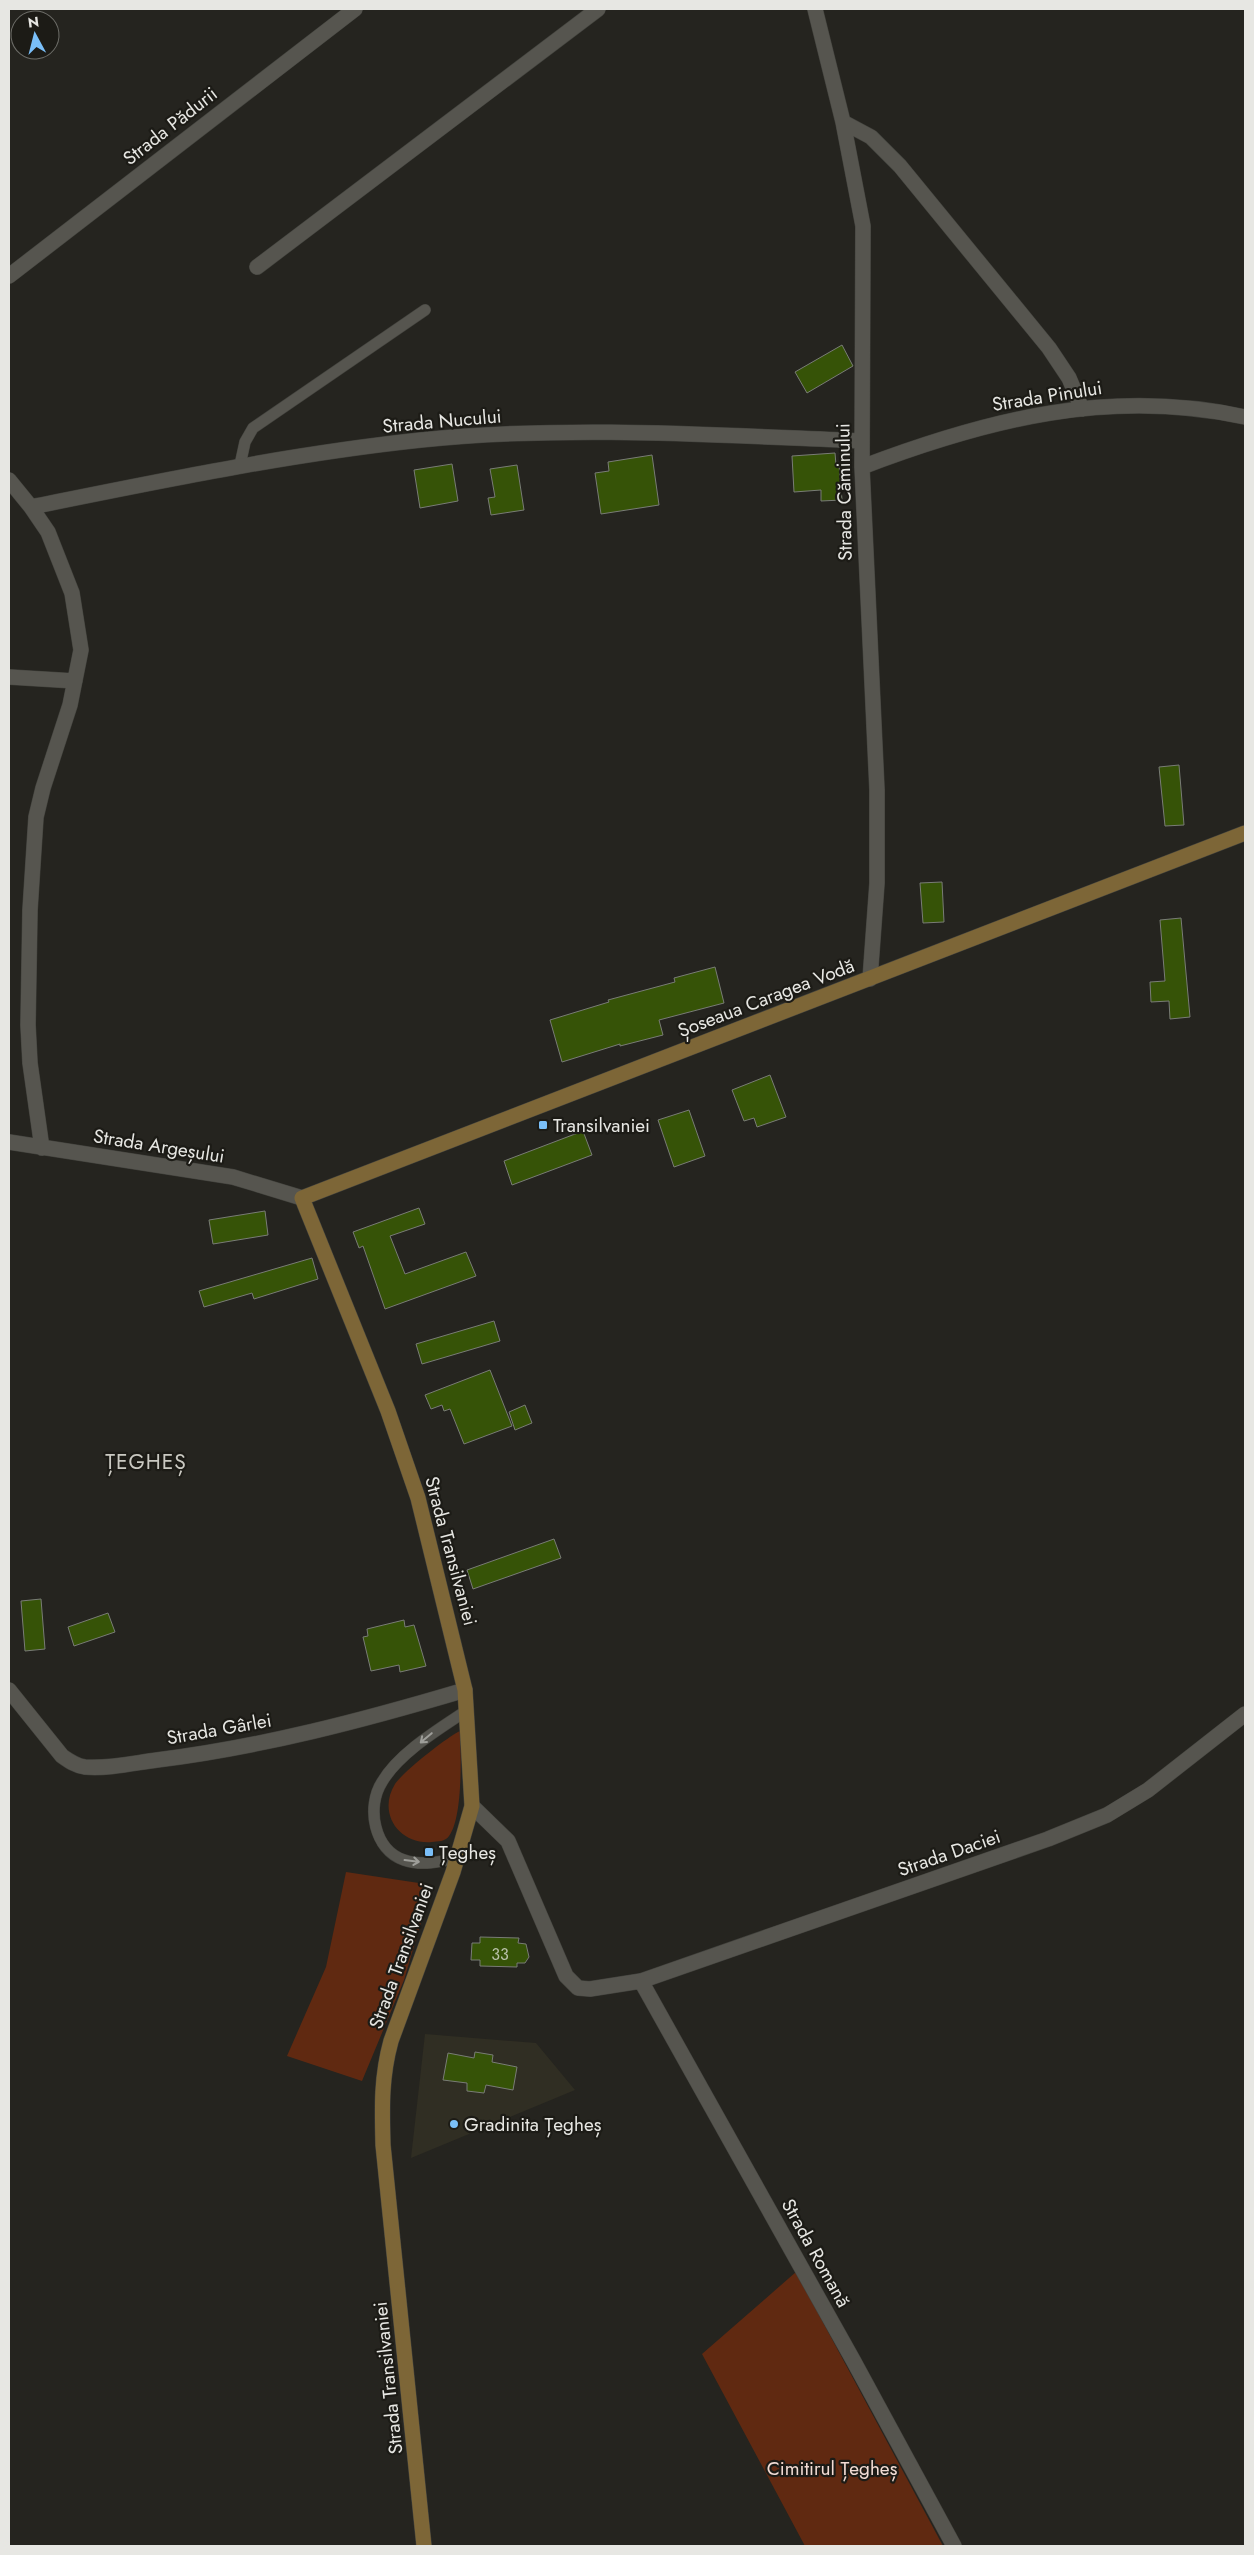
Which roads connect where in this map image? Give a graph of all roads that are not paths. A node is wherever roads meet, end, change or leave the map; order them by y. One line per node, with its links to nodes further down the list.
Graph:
1 (355, 9): 6 (street, Strada Pădurii)
2 (598, 9): 5 (street)
3 (815, 9): 4 (street, Strada Căminului)
4 (843, 122): 8 (street); 10 (street, Strada Căminului)
5 (257, 267)
6 (9, 276)
7 (424, 310): 11 (lane)
8 (1082, 409): 9 (street, Strada Pinului); 12 (street, Strada Pinului)
9 (1245, 416)
10 (862, 440): 11 (street, Strada Nucului); 12 (street, Strada Căminului)
11 (240, 465): 14 (street, Strada Nucului)
12 (862, 467): 18 (street, Strada Căminului)
13 (9, 480): 14 (street)
14 (31, 507): 16 (street)
15 (9, 677): 16 (street)
16 (75, 681): 20 (street)
17 (1245, 833): 18 (street, Șoseaua Caragea Vodă)
18 (870, 979): 21 (street, Șoseaua Caragea Vodă)
19 (9, 1142): 20 (street, Strada Argeșului)
20 (42, 1148): 21 (street, Strada Argeșului)
21 (302, 1198): 23 (street, Strada Transilvaniei)
22 (9, 1690): 23 (street, Strada Gârlei)
23 (465, 1690): 24 (street, Strada Transilvaniei)
24 (466, 1711): 26 (street, Strada Transilvaniei); 27 (lane, one-way to 27)
25 (1245, 1714): 28 (street, Strada Daciei)
26 (472, 1806): 27 (street, Strada Transilvaniei); 28 (street, Strada Daciei)
27 (457, 1858): 29 (street, Strada Transilvaniei)
28 (641, 1981): 30 (street, Strada Romană)
29 (424, 2546)
30 (954, 2546)

